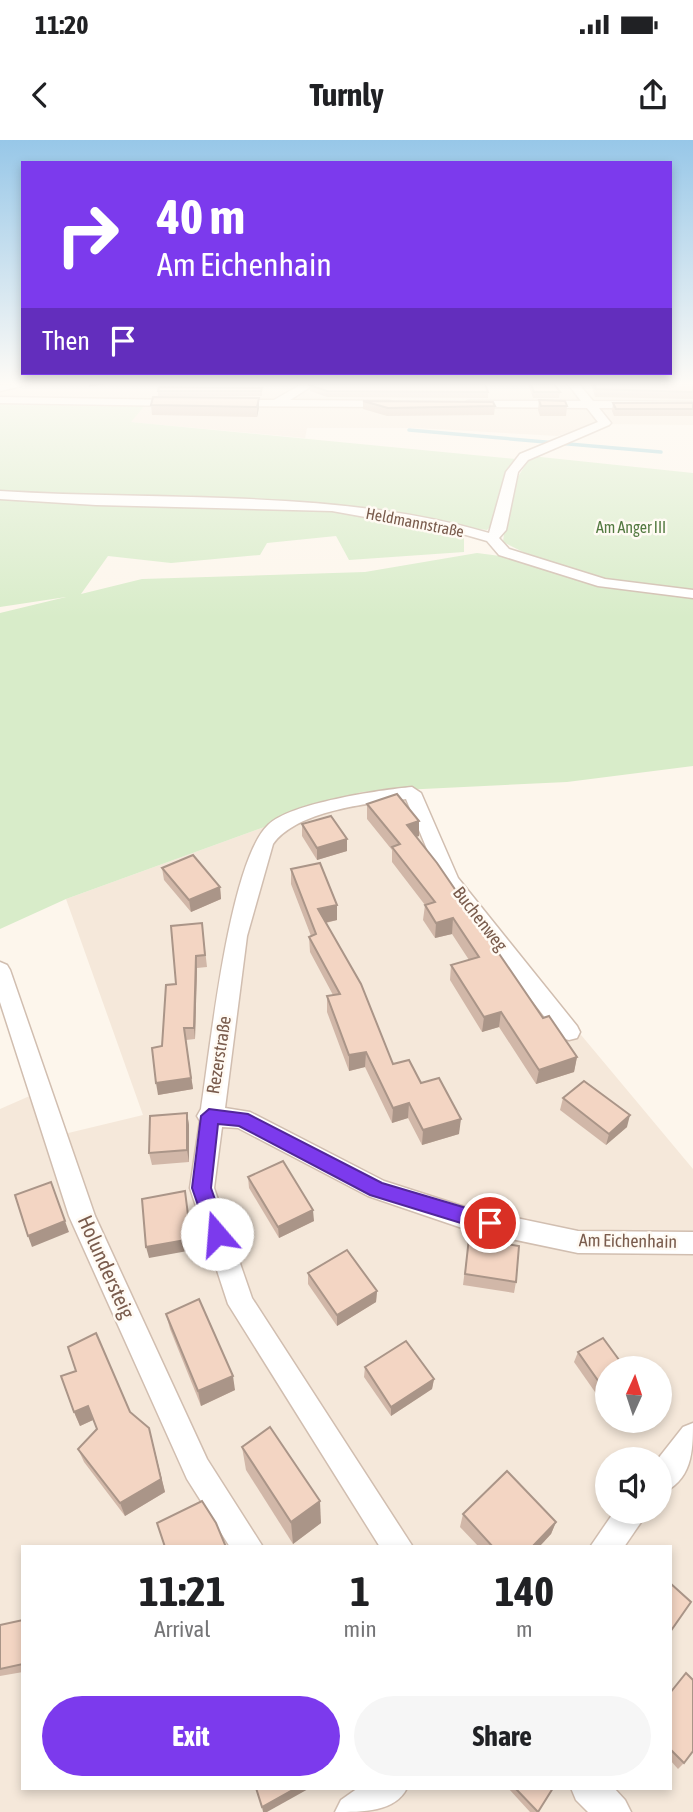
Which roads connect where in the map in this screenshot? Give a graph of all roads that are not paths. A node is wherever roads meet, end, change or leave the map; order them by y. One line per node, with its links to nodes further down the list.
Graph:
1 (520, 462): 3 (street)
2 (0, 495): 3 (street, Heldmannstraße)
3 (492, 538): 4 (street, Heldmannstraße)
4 (693, 594)
5 (412, 793): 7 (street, Buchenweg); 8 (street, Rezerstraße)
6 (0, 970): 13 (street, Holundersteig)
7 (569, 1032)
8 (209, 1116): 9 (street, Am Eichenhain); 14 (street, Rezerstraße)
9 (693, 1243)
10 (693, 1437): 11 (street)
11 (672, 1464)
12 (624, 1524): 15 (street)
13 (247, 1545)
14 (397, 1545)
15 (608, 1545)
16 (387, 1790): 18 (street)
17 (590, 1790): 19 (street)
18 (353, 1812)
19 (613, 1812)

